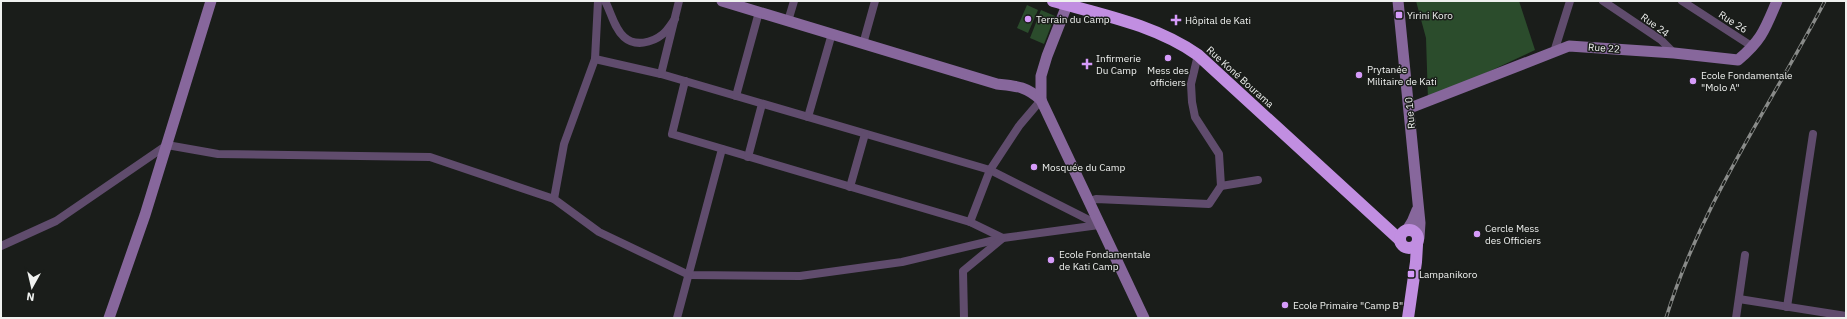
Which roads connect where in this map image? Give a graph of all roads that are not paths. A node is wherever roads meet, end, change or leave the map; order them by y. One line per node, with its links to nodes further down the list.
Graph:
1 (211, 1): 36 (street)
2 (598, 1): 24 (street)
3 (605, 1): 16 (street)
4 (679, 1): 16 (street)
5 (722, 1): 15 (street)
6 (794, 1): 17 (street)
7 (875, 1): 19 (street)
8 (1053, 1): 14 (highway, Rue Koné Bourama)
9 (1398, 1): 32 (street, Rue 10)
10 (1570, 1): 21 (street)
11 (1603, 1): 22 (street, Rue 24)
12 (1682, 1): 20 (street, Rue 26)
13 (1775, 2): 20 (street, Rue 22)
14 (1066, 3): 23 (highway, Rue Koné Bourama); 26 (street)
15 (759, 12): 17 (street); 29 (street)
16 (675, 19): 25 (street)
17 (788, 21): 19 (street)
18 (831, 37): 33 (street)
19 (863, 44): 28 (street)
20 (1753, 47): 22 (street, Rue 22)
21 (1554, 52): 22 (street, Rue 22); 32 (street, Rue 22)
22 (1674, 53)
23 (1198, 55): 41 (street); 48 (highway, Rue Koné Bourama)
24 (595, 59): 25 (street); 43 (street)
25 (661, 74): 27 (street)
26 (1041, 76): 28 (street); 30 (street)
27 (685, 81): 29 (street); 37 (street)
28 (1015, 86): 30 (street)
29 (736, 96): 31 (street)
30 (1041, 100): 39 (street); 45 (street)
31 (762, 104): 33 (street); 38 (street)
32 (1410, 108): 44 (street, Rue 10)
33 (808, 117): 34 (street)
34 (865, 134): 39 (street); 42 (street)
35 (1813, 134): 56 (street)
36 (167, 145): 43 (street); 51 (street); 59 (street)
37 (722, 149): 38 (street); 53 (street)
38 (748, 157): 42 (street)
39 (990, 170): 46 (street); 47 (street)
40 (1258, 180): 41 (street)
41 (1221, 186): 45 (street)
42 (850, 187): 46 (street)
43 (554, 199): 53 (street)
44 (1418, 201): 48 (street, Rue 10); 50 (street, Rue 10)
45 (1088, 202): 47 (street)
46 (970, 222): 49 (street)
47 (1099, 225): 49 (street); 62 (street)
48 (1404, 236): 50 (highway); 50 (highway); 54 (highway, Rue Koné Bourama)
49 (1003, 238): 53 (street); 61 (street)
50 (1418, 242): 54 (highway, Rue Koné Bourama)
51 (1, 246)
52 (1745, 255): 55 (street)
53 (689, 275): 60 (street)
54 (1412, 283): 63 (highway, Rue Koné Bourama)
55 (1739, 299): 56 (street); 64 (street)
56 (1787, 307): 58 (street)
57 (1846, 307): 58 (street)
58 (1845, 316)
59 (109, 318)
60 (677, 318)
61 (964, 318)
62 (1144, 318)
63 (1408, 318)
64 (1736, 318)

